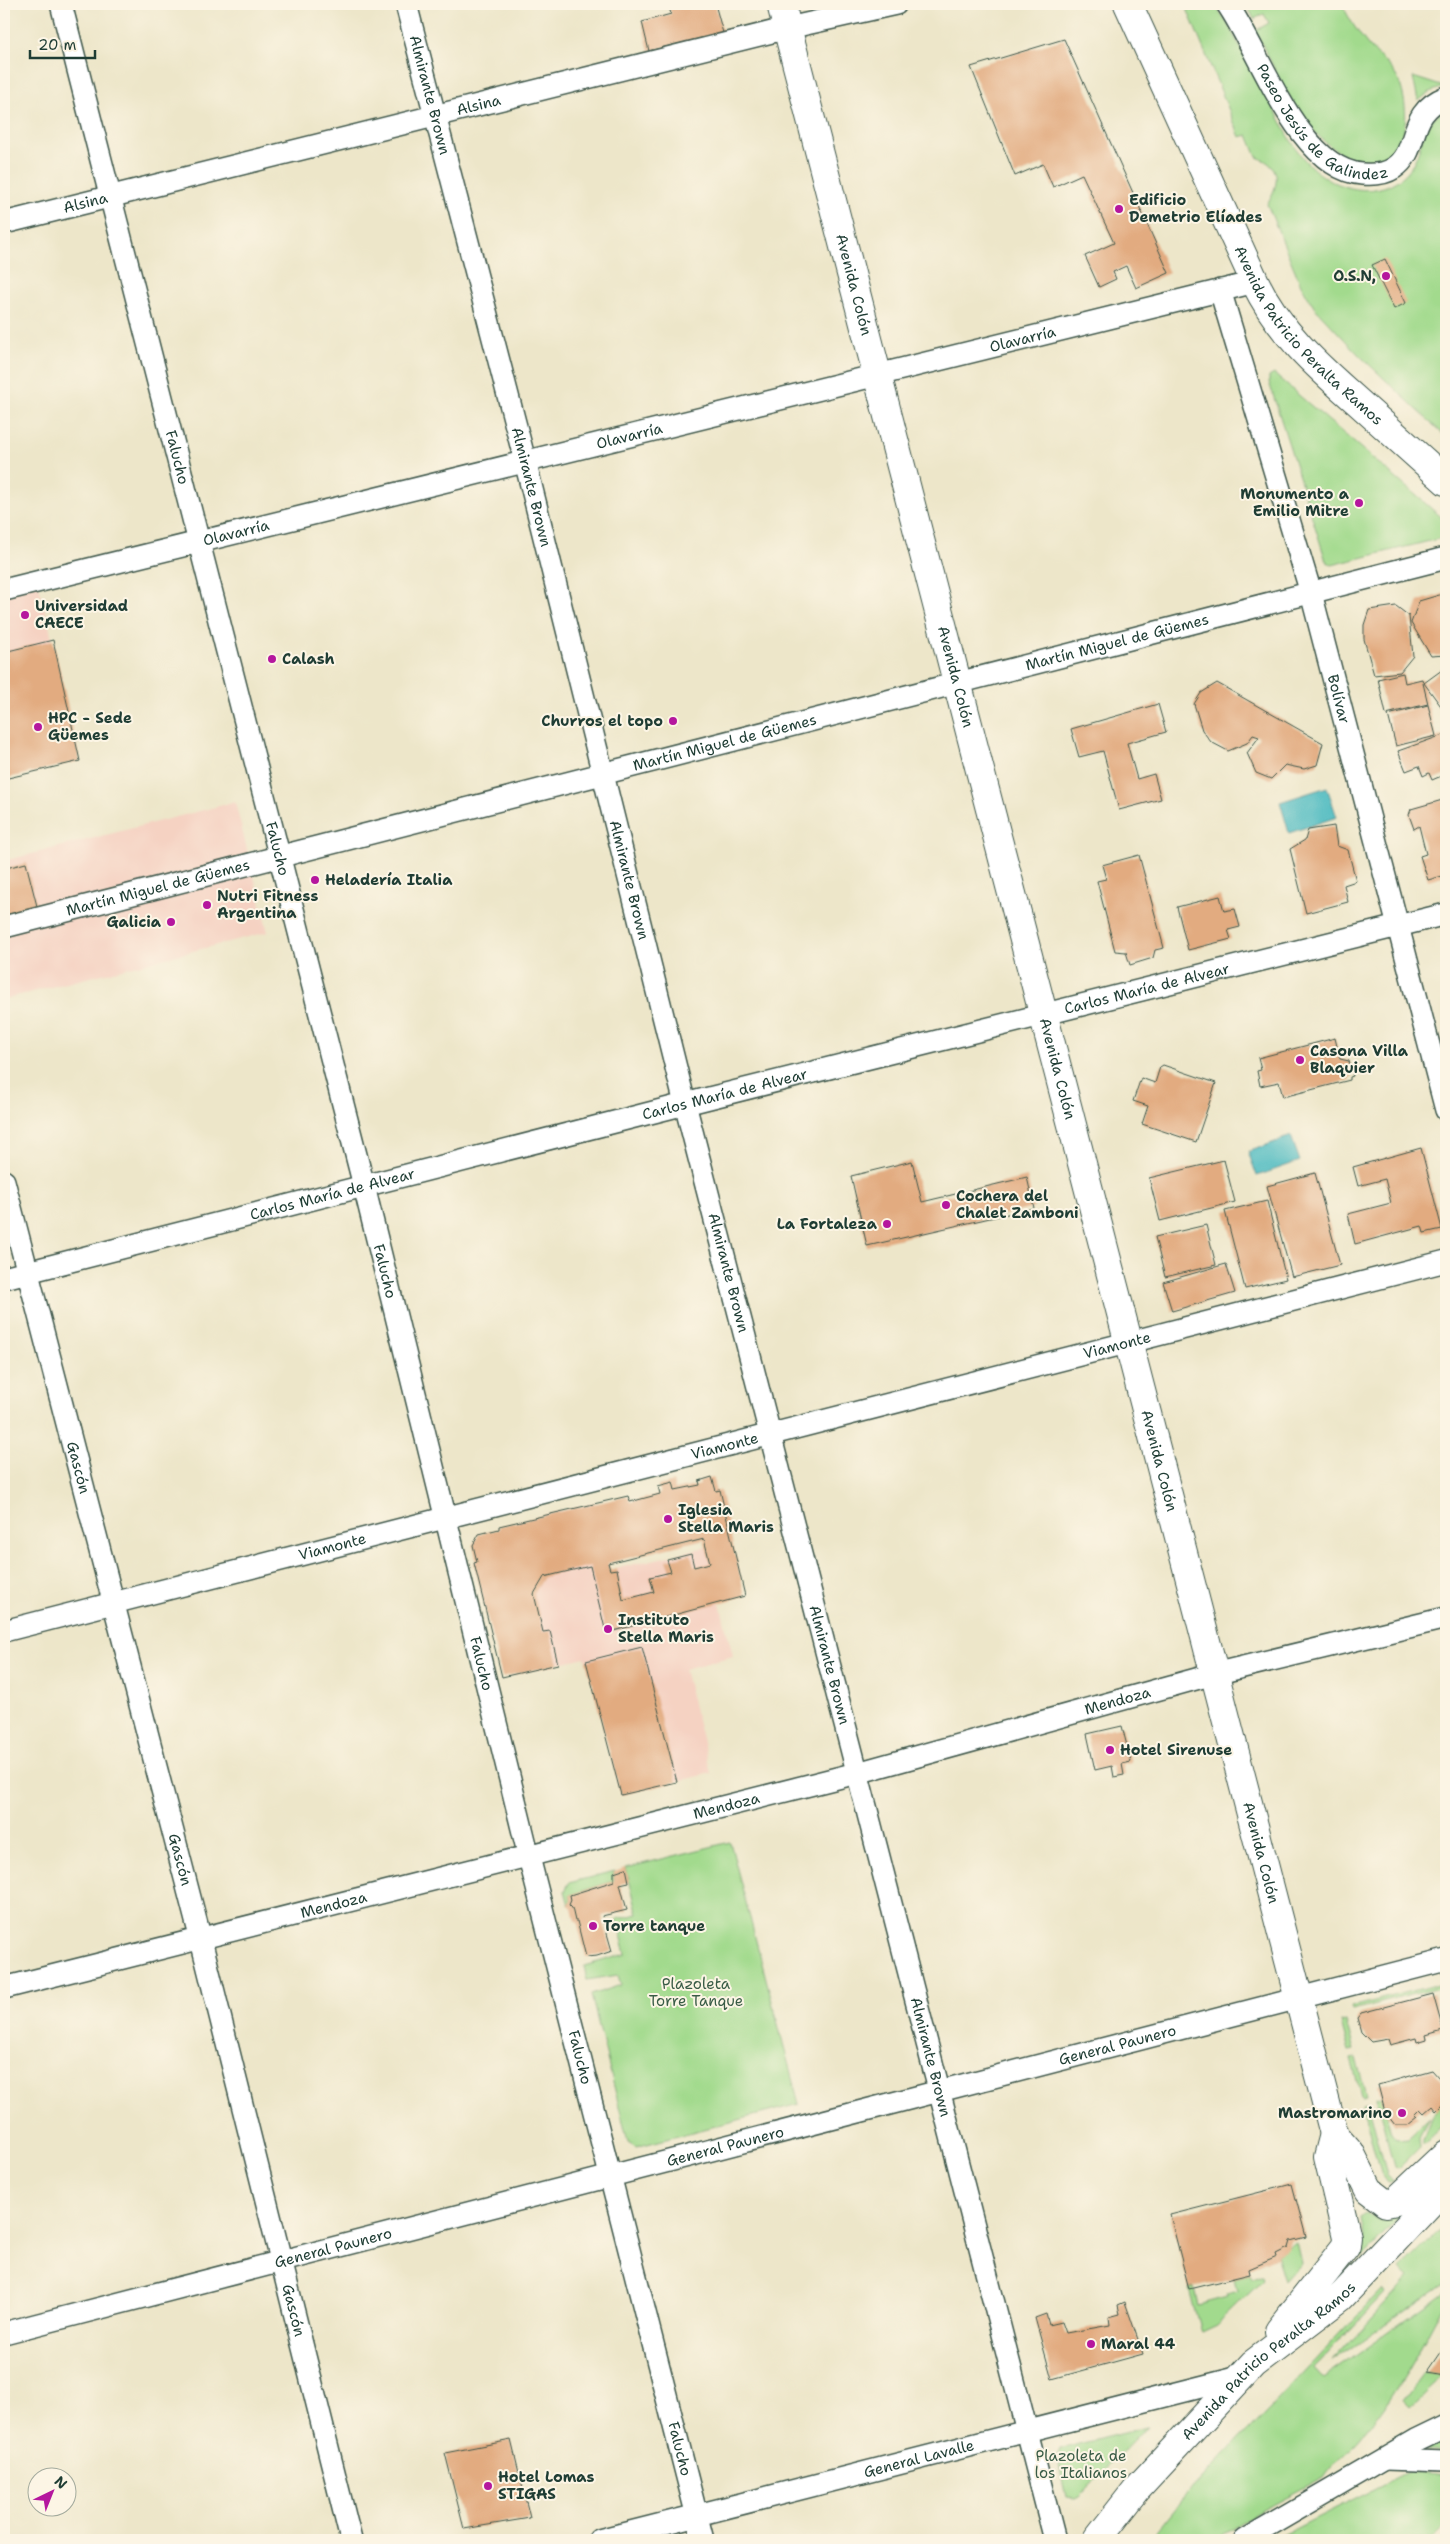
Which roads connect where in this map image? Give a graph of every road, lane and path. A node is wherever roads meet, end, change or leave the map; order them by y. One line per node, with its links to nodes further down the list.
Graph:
1 (61, 4): 9 (street, Falucho)
2 (406, 4): 8 (street, Almirante Brown)
3 (896, 4): 6 (street, Alsina)
4 (1128, 4): 11 (main road, Avenida Patricio Peralta Ramos)
5 (1227, 4): 7 (street, Paseo Jesús de Galindez)
6 (784, 16): 8 (street, Alsina); 13 (main road, Avenida Colón)
7 (1446, 97)
8 (435, 116): 9 (street, Alsina); 14 (street, Almirante Brown)
9 (110, 196): 10 (street, Alsina); 16 (street, Falucho)
10 (4, 223)
11 (1254, 282): 12 (street, Olavarría); 15 (main road, Avenida Patricio Peralta Ramos)
12 (1220, 290): 13 (street, Olavarría); 19 (street, Bolívar)
13 (877, 375): 14 (street, Olavarría); 20 (main road, Avenida Colón)
14 (525, 462): 16 (street, Olavarría); 21 (street, Almirante Brown)
15 (1446, 481)
16 (199, 542): 18 (street, Olavarría); 22 (street, Falucho)
17 (1446, 558): 19 (street, Martín Miguel de Güemes)
18 (4, 590)
19 (1311, 593): 20 (street, Martín Miguel de Güemes); 24 (street, Bolívar)
20 (957, 684): 21 (street, Martín Miguel de Güemes); 26 (main road, Avenida Colón)
21 (604, 774): 22 (street, Martín Miguel de Güemes); 27 (street, Almirante Brown)
22 (280, 857): 25 (street, Martín Miguel de Güemes); 30 (street, Falucho)
23 (1446, 914): 24 (street, Carlos María de Alvear)
24 (1397, 926): 26 (street, Carlos María de Alvear); 28 (street, Bolívar)
25 (4, 927)
26 (1042, 1015): 27 (street, Carlos María de Alvear); 34 (main road, Avenida Colón)
27 (685, 1104): 30 (street, Carlos María de Alvear); 35 (street, Almirante Brown)
28 (1446, 1110)
29 (4, 1181): 32 (street, Gascón)
30 (364, 1186): 32 (street, Carlos María de Alvear); 36 (street, Falucho)
31 (1446, 1261): 34 (street, Viamonte)
32 (27, 1272): 33 (street, Carlos María de Alvear); 37 (street, Gascón)
33 (4, 1278)
34 (1128, 1342): 35 (street, Viamonte); 40 (main road, Avenida Colón)
35 (770, 1435): 36 (street, Viamonte); 41 (street, Almirante Brown)
36 (446, 1518): 37 (street, Viamonte); 42 (street, Falucho)
37 (112, 1603): 39 (street, Viamonte); 43 (street, Gascón)
38 (1446, 1618): 40 (street, Mendoza)
39 (4, 1631)
40 (1214, 1674): 41 (street, Mendoza); 46 (main road, Avenida Colón)
41 (857, 1773): 42 (street, Mendoza); 47 (street, Almirante Brown)
42 (529, 1857): 43 (street, Mendoza); 50 (street, Falucho)
43 (201, 1940): 45 (street, Mendoza); 52 (street, Gascón)
44 (1446, 1960): 46 (street, General Paunero)
45 (4, 1988)
46 (1297, 1999): 47 (street, General Paunero); 48 (main road, Avenida Colón)
47 (939, 2092): 50 (street, General Paunero); 56 (street, Almirante Brown)
48 (1334, 2134): 49 (main road); 54 (main road)
49 (1446, 2154)
50 (610, 2176): 52 (street, General Paunero); 59 (street, Falucho)
51 (1446, 2186): 54 (main road, Avenida Patricio Peralta Ramos)
52 (282, 2261): 53 (street, General Paunero); 60 (street, Gascón)
53 (4, 2333)
54 (1246, 2370): 56 (street, General Lavalle); 64 (main road, Avenida Patricio Peralta Ramos)
55 (1446, 2426): 57 (street)
56 (1027, 2431): 59 (street, General Lavalle); 63 (street, Almirante Brown)
57 (1385, 2459): 58 (street); 65 (street)
58 (1446, 2461)
59 (696, 2515): 61 (street, General Lavalle); 62 (street, Falucho)
60 (351, 2540)
61 (599, 2540)
62 (703, 2540)
63 (1055, 2540)
64 (1097, 2540)
65 (1245, 2540)

